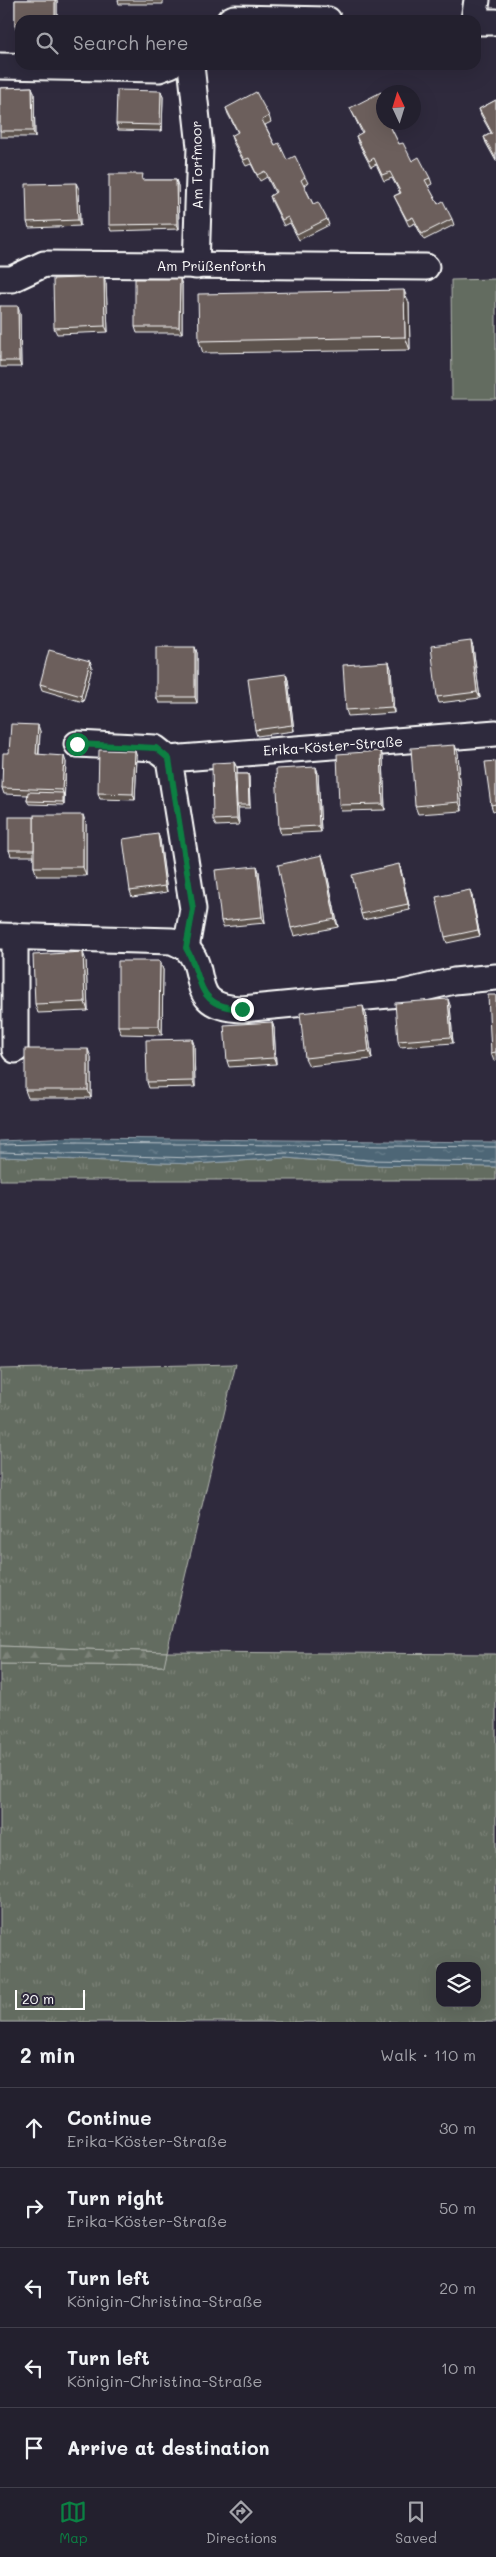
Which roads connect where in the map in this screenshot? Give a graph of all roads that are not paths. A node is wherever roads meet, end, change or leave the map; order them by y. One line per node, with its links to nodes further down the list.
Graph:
1 (477, 0): 2 (street)
2 (476, 15)
3 (481, 21): 4 (street)
4 (496, 22)
5 (0, 66): 6 (street)
6 (15, 66)
7 (192, 70): 8 (street, Am Torfmoor)
8 (196, 266): 9 (street, Am Prüßenforth); 10 (street, Am Prüßenforth)
9 (426, 267)
10 (0, 279)
11 (496, 733): 13 (street, Erika-Köster-Straße)
12 (77, 744): 13 (street)
13 (169, 759): 15 (street)
14 (8, 936): 15 (street); 17 (street)
15 (186, 948): 16 (street)
16 (496, 977)
17 (15, 1050)

